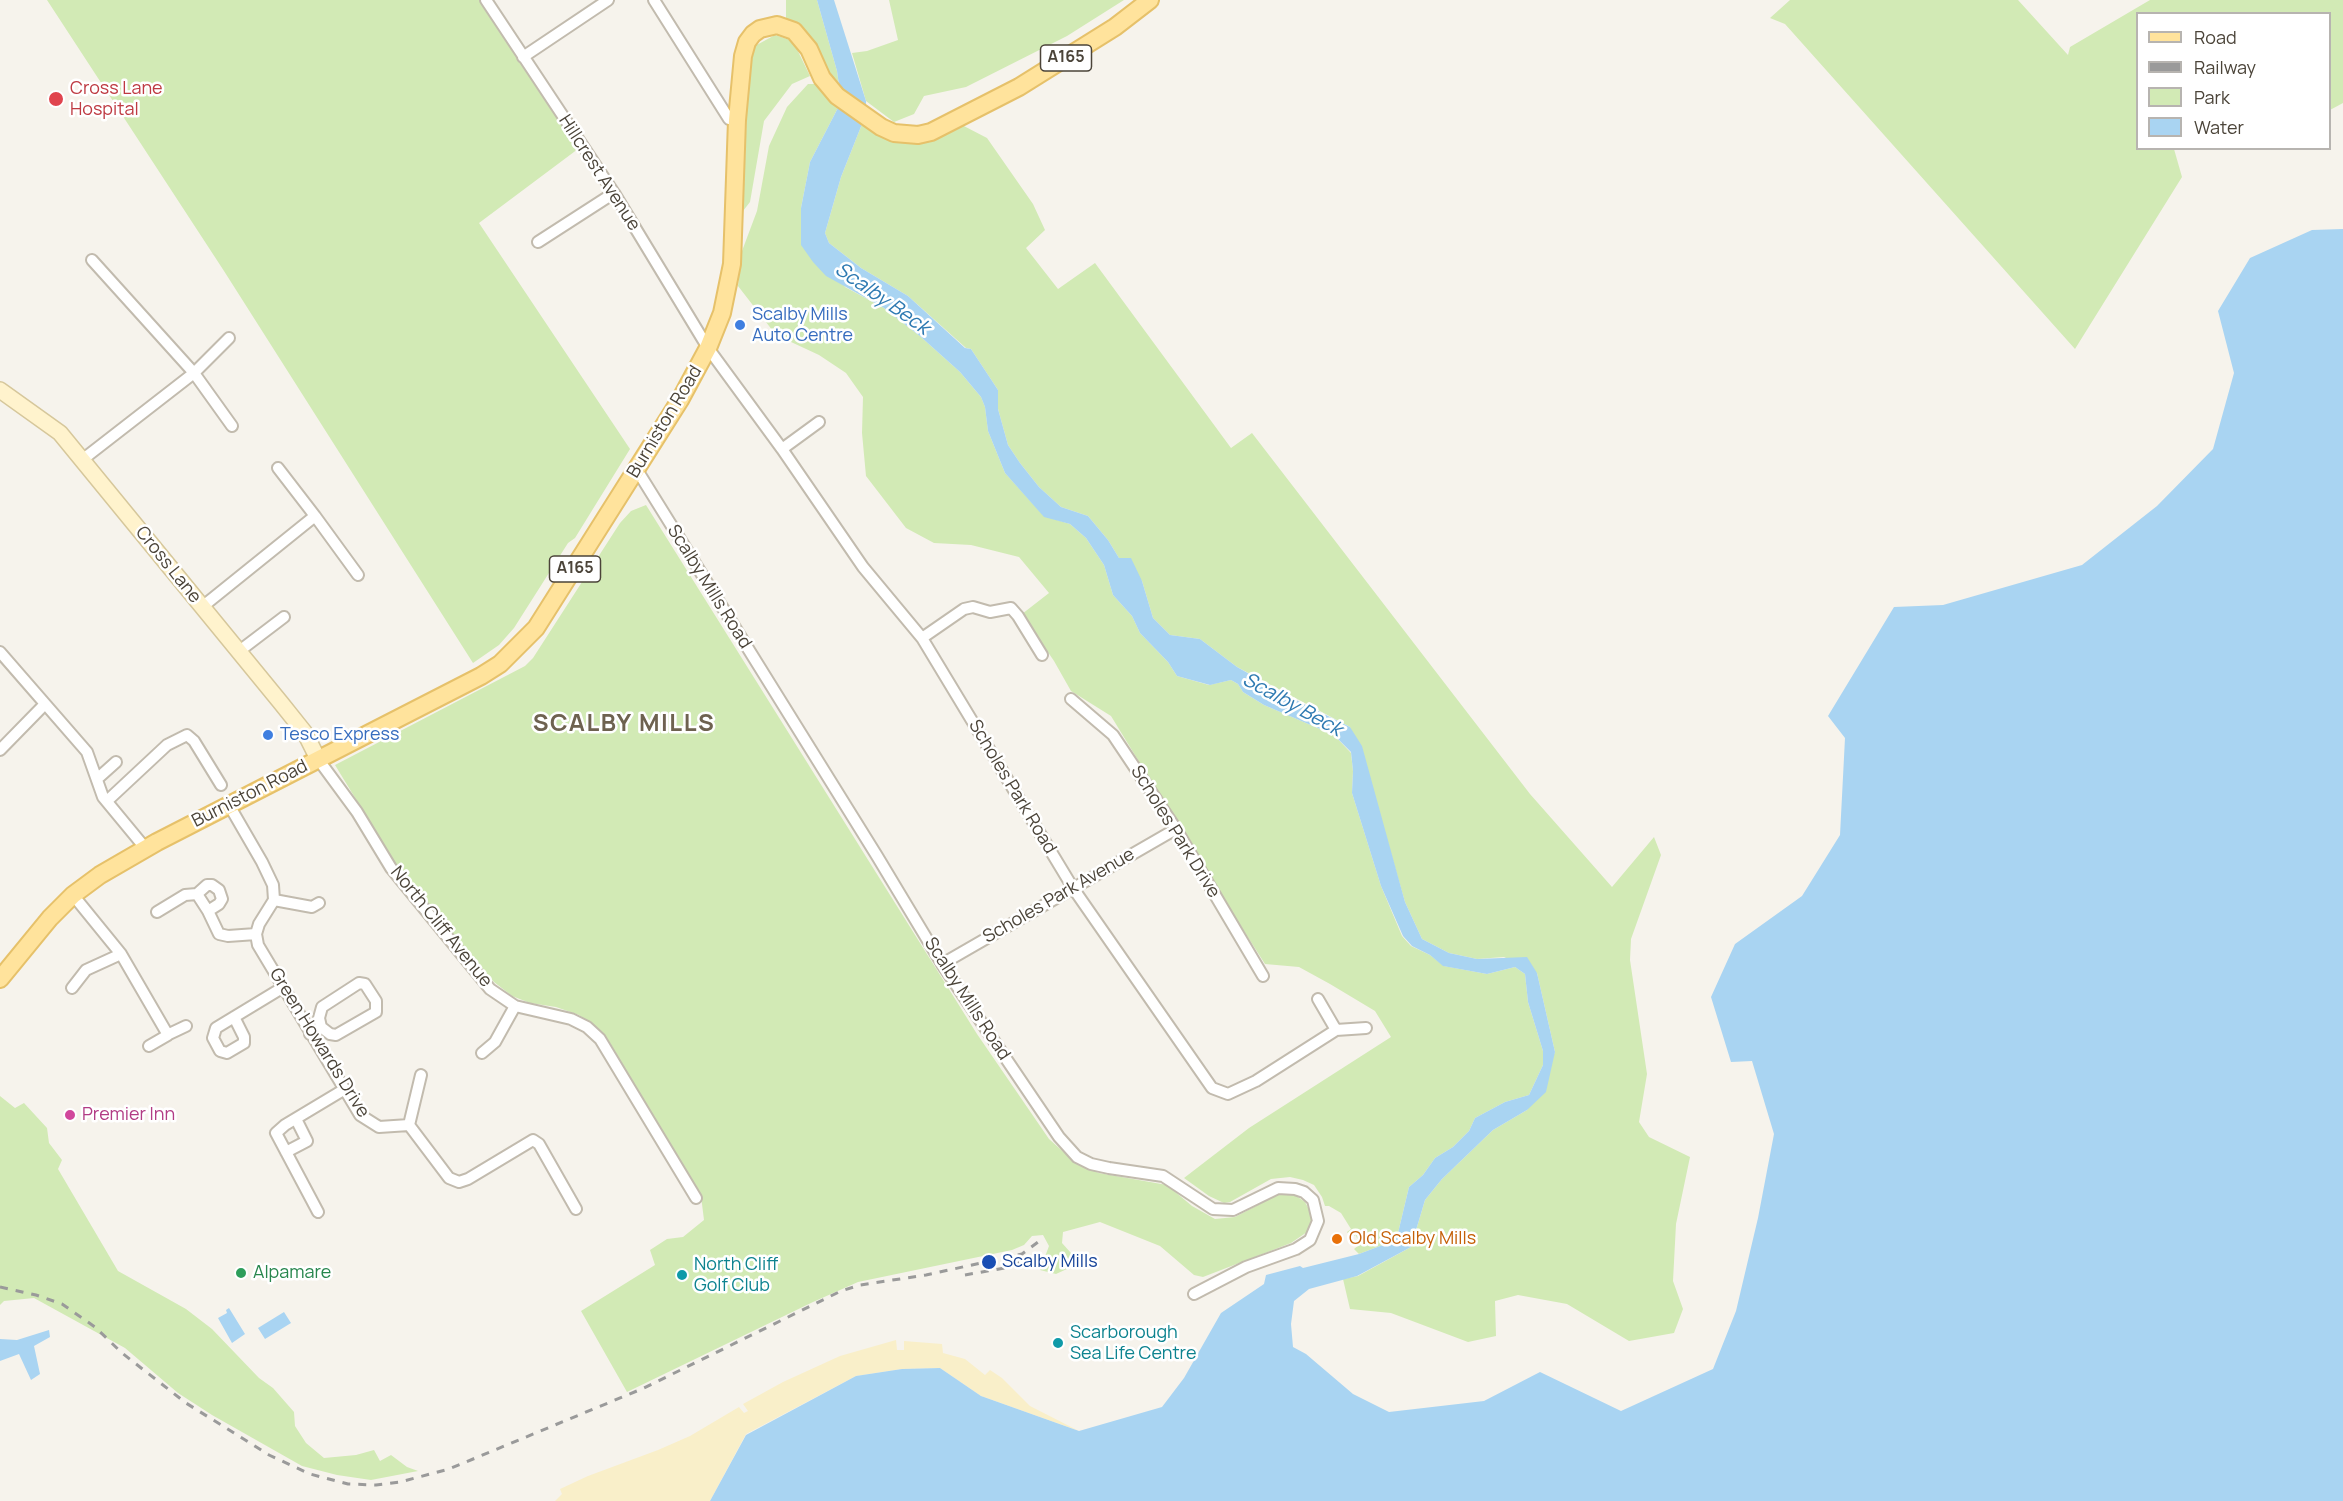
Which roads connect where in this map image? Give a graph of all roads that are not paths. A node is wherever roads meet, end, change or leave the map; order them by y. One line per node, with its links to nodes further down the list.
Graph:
1 (486, 0): 5 (street, Hillcrest Avenue)
2 (608, 0): 5 (street)
3 (654, 0): 6 (street)
4 (1150, 0): 6 (main road, Burniston Road / A165)
5 (523, 57): 7 (street, Hillcrest Avenue)
6 (737, 120): 11 (main road, Burniston Road / A165)
7 (614, 193): 8 (street); 11 (street, Hillcrest Avenue)
8 (538, 242)
9 (92, 260): 12 (street)
10 (229, 338): 12 (street)
11 (708, 348): 16 (street, Scholes Park Road); 19 (main road, Burniston Road / A165)
12 (195, 373): 15 (street); 17 (street)
13 (0, 390): 17 (street, Cross Lane)
14 (819, 422): 16 (street)
15 (232, 426)
16 (782, 449): 24 (street, Scholes Park Road)
17 (82, 460): 22 (street, Cross Lane)
18 (278, 468): 20 (street)
19 (637, 470): 31 (main road, Burniston Road / A165); 48 (street, Scalby Mills Road)
20 (315, 516): 21 (street); 22 (street)
21 (358, 575)
22 (202, 607): 26 (street, Cross Lane)
23 (284, 617): 26 (street)
24 (922, 638): 27 (street); 39 (street, Scholes Park Road)
25 (0, 652): 29 (street)
26 (238, 652): 31 (street, Cross Lane)
27 (1042, 655)
28 (1071, 699): 37 (street, Scholes Park Drive)
29 (45, 704): 30 (street); 33 (street)
30 (0, 750)
31 (318, 759): 36 (main road, Burniston Road / A165); 54 (street, North Cliff Avenue)
32 (116, 762): 33 (street)
33 (97, 779): 35 (street)
34 (221, 785): 35 (street)
35 (107, 801): 38 (street)
36 (229, 805): 38 (main road, Burniston Road / A165); 42 (street)
37 (1176, 829): 39 (street, Scholes Park Avenue); 49 (street, Scholes Park Drive)
38 (146, 849): 41 (main road, Burniston Road / A165)
39 (1073, 888): 48 (street, Scholes Park Avenue); 59 (street, Scholes Park Road)
40 (197, 894): 44 (street); 44 (street); 45 (street)
41 (73, 895): 47 (street); 50 (main road, Burniston Road / A165)
42 (274, 900): 43 (street); 46 (street)
43 (319, 903)
44 (208, 911): 46 (street)
45 (157, 912)
46 (256, 934): 52 (street, Green Howards Drive)
47 (121, 954): 51 (street); 61 (street)
48 (942, 964): 72 (street, Scalby Mills Road)
49 (1263, 976)
50 (0, 979)
51 (72, 988)
52 (282, 988): 55 (street); 60 (street, Green Howards Drive)
53 (1318, 999): 59 (street)
54 (515, 1006): 63 (street); 69 (street, North Cliff Avenue)
55 (234, 1017)
56 (186, 1026): 61 (street)
57 (321, 1027): 57 (street); 60 (street)
58 (1366, 1028): 59 (street, Scholes Park Road)
59 (1336, 1030)
60 (310, 1034): 65 (street, Green Howards Drive)
61 (167, 1035): 62 (street)
62 (149, 1046)
63 (482, 1053)
64 (421, 1075): 67 (street)
65 (345, 1089): 66 (street); 67 (street, Green Howards Drive)
66 (296, 1119): 68 (street); 68 (street)
67 (409, 1125): 70 (street)
68 (286, 1152): 71 (street)
69 (696, 1198)
70 (576, 1209)
71 (318, 1212)
72 (1194, 1294)

